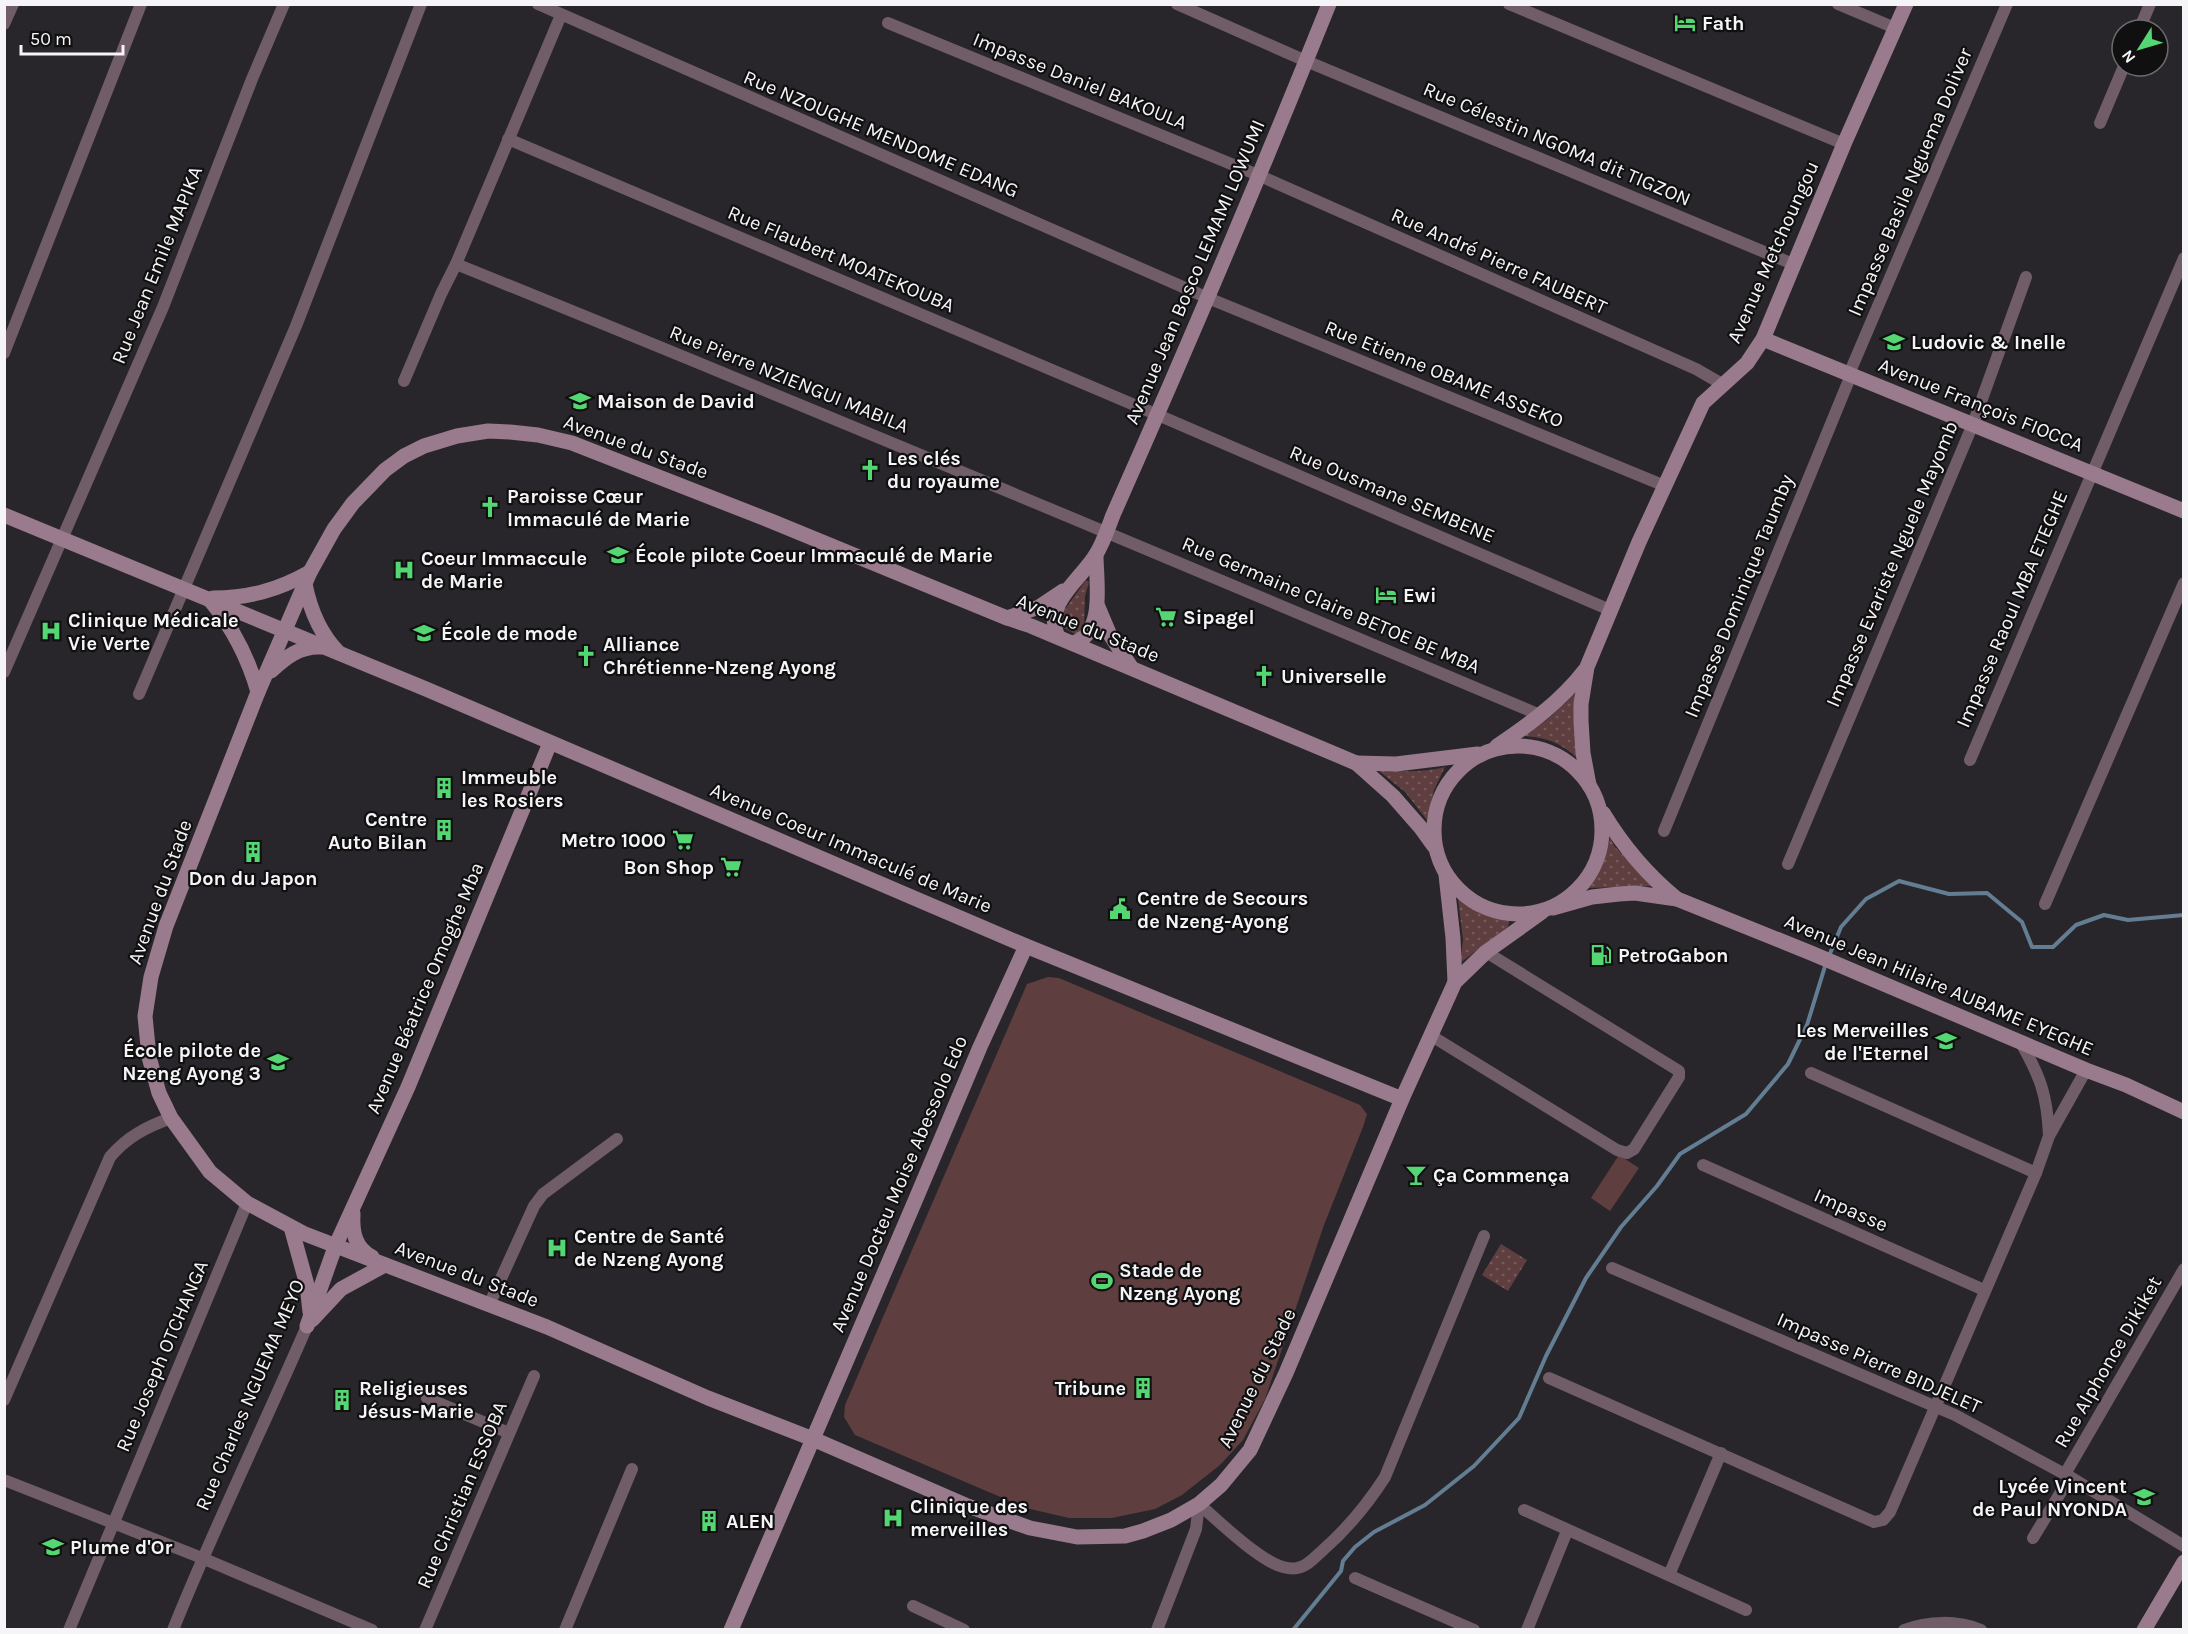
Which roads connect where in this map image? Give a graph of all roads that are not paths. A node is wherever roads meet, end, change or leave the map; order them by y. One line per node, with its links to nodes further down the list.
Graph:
1 (13, 4): 16 (street)
2 (141, 4): 30 (street)
3 (284, 4): 41 (street, Rue Jean Emile MAPIKA)
4 (421, 4): 46 (street)
5 (538, 4): 13 (street, Rue NZOUGHE MENDOME EDANG)
6 (1177, 4): 18 (street, Rue Célestin NGOMA dit TIGZON)
7 (1329, 4): 18 (main road, Avenue Jean Bosco LEMAMI LOWUMI)
8 (1509, 4): 22 (street)
9 (1838, 4): 17 (street)
10 (1905, 4): 17 (main road, Avenue Metchoungou)
11 (2007, 4): 31 (street, Impasse Basile Nguema Doliver)
12 (2150, 4): 14 (street)
13 (561, 15): 21 (street); 28 (street, Rue NZOUGHE MENDOME EDANG)
14 (2144, 18)
15 (888, 23): 23 (street, Impasse Daniel BAKOULA)
16 (4, 24)
17 (1895, 28): 22 (main road, Avenue Metchoungou)
18 (1306, 61): 23 (main road, Avenue Jean Bosco LEMAMI LOWUMI); 26 (street, Rue Célestin NGOMA dit TIGZON)
19 (2119, 78): 20 (street)
20 (2100, 123)
21 (508, 139): 25 (street); 34 (street, Rue Flaubert MOATEKOUBA)
22 (1844, 144): 26 (main road, Avenue Metchoungou)
23 (1258, 175): 28 (main road, Avenue Jean Bosco LEMAMI LOWUMI); 33 (street, Rue André Pierre FAUBERT)
24 (2184, 258): 36 (street, Impasse Raoul MBA ETEGHE)
25 (456, 264): 32 (street); 40 (street, Rue Pierre NZIENGUI MABILA)
26 (1793, 264): 29 (main road, Avenue Metchoungou)
27 (2026, 277): 35 (street, Impasse Evariste Nguele Mayomb)
28 (1208, 298): 34 (main road, Avenue Jean Bosco LEMAMI LOWUMI); 37 (street, Rue Etienne OBAME ASSEKO)
29 (1763, 339): 31 (main road, Avenue François FIOCCA); 33 (main road, Avenue Metchoungou)
30 (4, 353)
31 (1850, 374): 35 (main road, Avenue François FIOCCA); 68 (street, Impasse Dominique Taumby)
32 (404, 381)
33 (1722, 384): 37 (main road, Avenue Metchoungou)
34 (1158, 415): 40 (main road, Avenue Jean Bosco LEMAMI LOWUMI); 49 (street, Rue Ousmane SEMBENE)
35 (1973, 424): 36 (main road, Avenue François FIOCCA); 70 (street, Impasse Evariste Nguele Mayomb)
36 (2091, 473): 38 (main road, Avenue François FIOCCA); 64 (street, Impasse Raoul MBA ETEGHE)
37 (1665, 486): 49 (main road, Avenue Metchoungou)
38 (2184, 511)
39 (4, 515): 41 (main road, Avenue Coeur Immaculé de Marie)
40 (1106, 531): 42 (main road, Avenue Jean Bosco LEMAMI LOWUMI); 61 (street, Rue Germaine Claire BETOE BE MBA)
41 (62, 540): 46 (main road, Avenue Coeur Immaculé de Marie); 58 (street, Rue Jean Emile MAPIKA)
42 (1096, 555): 45 (main road); 48 (main road)
43 (308, 578): 47 (main road); 50 (main road, Avenue du Stade); 51 (main road, Avenue du Stade); 55 (main road)
44 (2184, 582): 73 (street)
45 (1073, 584): 50 (main road); 52 (main road)
46 (184, 589): 47 (main road, Avenue Coeur Immaculé de Marie); 60 (street)
47 (208, 598): 51 (main road, Avenue Coeur Immaculé de Marie); 59 (main road)
48 (1096, 601): 53 (main road); 57 (main road)
49 (1610, 610): 56 (main road, Avenue Metchoungou)
50 (1007, 618): 52 (main road, Avenue du Stade)
51 (286, 631): 54 (main road, Avenue Coeur Immaculé de Marie); 59 (main road, Avenue du Stade)
52 (1058, 637): 53 (main road, Avenue du Stade)
53 (1073, 643): 57 (main road, Avenue du Stade)
54 (324, 647): 55 (main road, Avenue Coeur Immaculé de Marie); 59 (main road)
55 (342, 655): 62 (main road, Avenue Coeur Immaculé de Marie)
56 (1587, 667): 61 (main road); 66 (main road)
57 (1131, 668): 65 (main road, Avenue du Stade)
58 (4, 672)
59 (262, 685): 84 (main road, Avenue du Stade)
60 (139, 694)
61 (1540, 715): 63 (main road)
62 (550, 743): 75 (main road, Avenue Coeur Immaculé de Marie); 90 (main road, Avenue Béatrice Omoghe Mba)
63 (1486, 751): 65 (main road); 66 (main road); 69 (main road)
64 (1970, 760)
65 (1356, 764): 69 (main road)
66 (1589, 785): 67 (main road)
67 (1598, 805): 72 (main road); 74 (main road)
68 (1664, 831)
69 (1434, 846): 71 (main road)
70 (1788, 864)
71 (1446, 875): 74 (main road); 77 (main road)
72 (1677, 899): 74 (main road); 79 (main road, Avenue Jean Hilaire AUBAME EYEGHE)
73 (2045, 904)
74 (1548, 910): 76 (main road)
75 (1026, 946): 82 (main road, Avenue Coeur Immaculé de Marie); 106 (main road, Avenue Docteu Moise Abessolo Edo)
76 (1486, 952): 77 (main road); 78 (street)
77 (1455, 982): 78 (main road, Avenue du Stade)
78 (1430, 1035): 82 (main road, Avenue du Stade)
79 (2020, 1041): 80 (main road, Avenue Jean Hilaire AUBAME EYEGHE); 85 (street)
80 (2086, 1070): 83 (main road, Avenue Jean Hilaire AUBAME EYEGHE); 85 (street)
81 (1811, 1073): 88 (street)
82 (1402, 1099): 111 (main road, Avenue du Stade)
83 (2184, 1112)
84 (171, 1118): 89 (main road, Avenue du Stade); 103 (street)
85 (2049, 1136): 88 (street)
86 (617, 1139): 98 (street)
87 (1702, 1165): 97 (street, Impasse)
88 (2036, 1173): 97 (street)
89 (247, 1203): 91 (main road, Avenue du Stade); 113 (street, Rue Joseph OTCHANGA)
90 (353, 1211): 91 (main road); 93 (main road, Avenue Béatrice Omoghe Mba); 94 (main road)
91 (298, 1231): 93 (main road, Avenue du Stade); 99 (main road)
92 (1484, 1236): 111 (street)
93 (335, 1247): 94 (main road, Avenue du Stade); 99 (main road, Rue Charles NGUEMA MEYO)
94 (385, 1265): 98 (main road, Avenue du Stade); 99 (main road)
95 (1612, 1268): 104 (street, Impasse Pierre BIDJELET)
96 (2184, 1269): 109 (street, Rue Alphonce Dikiket)
97 (1984, 1290): 104 (street)
98 (489, 1305): 106 (main road, Avenue du Stade)
99 (306, 1326): 117 (street, Rue Charles NGUEMA MEYO)
100 (534, 1377): 105 (street, Rue Christian ESSOBA)
101 (1549, 1378): 107 (street)
102 (427, 1398): 105 (street)
103 (4, 1400)
104 (1935, 1405): 107 (street); 109 (street, Impasse Pierre BIDJELET)
105 (509, 1433): 127 (street, Rue Christian ESSOBA)
106 (813, 1439): 111 (main road, Avenue du Stade); 123 (main road, Avenue Docteu Moise Abessolo Edo)
107 (1721, 1453): 119 (street)
108 (632, 1469): 128 (street)
109 (2068, 1476): 115 (street, Rue Alphonce Dikiket); 116 (street, Impasse Pierre BIDJELET)
110 (4, 1480): 113 (street)
111 (1198, 1504): 130 (street)
112 (1524, 1510): 114 (street)
113 (114, 1524): 117 (street); 124 (street, Rue Joseph OTCHANGA)
114 (1567, 1530): 119 (street); 132 (street)
115 (2033, 1538)
116 (2184, 1546)
117 (202, 1558): 125 (street, Rue Charles NGUEMA MEYO); 126 (street)
118 (2184, 1562): 135 (main road)
119 (1669, 1575): 122 (street)
120 (1354, 1578): 131 (street)
121 (913, 1606): 129 (street)
122 (1746, 1610)
123 (735, 1628)
124 (69, 1629)
125 (173, 1629)
126 (372, 1629)
127 (425, 1629)
128 (565, 1629)
129 (964, 1629)
130 (1157, 1629)
131 (1474, 1629)
132 (1527, 1629)
133 (1904, 1629): 134 (street)
134 (1981, 1629)
135 (2144, 1629)

